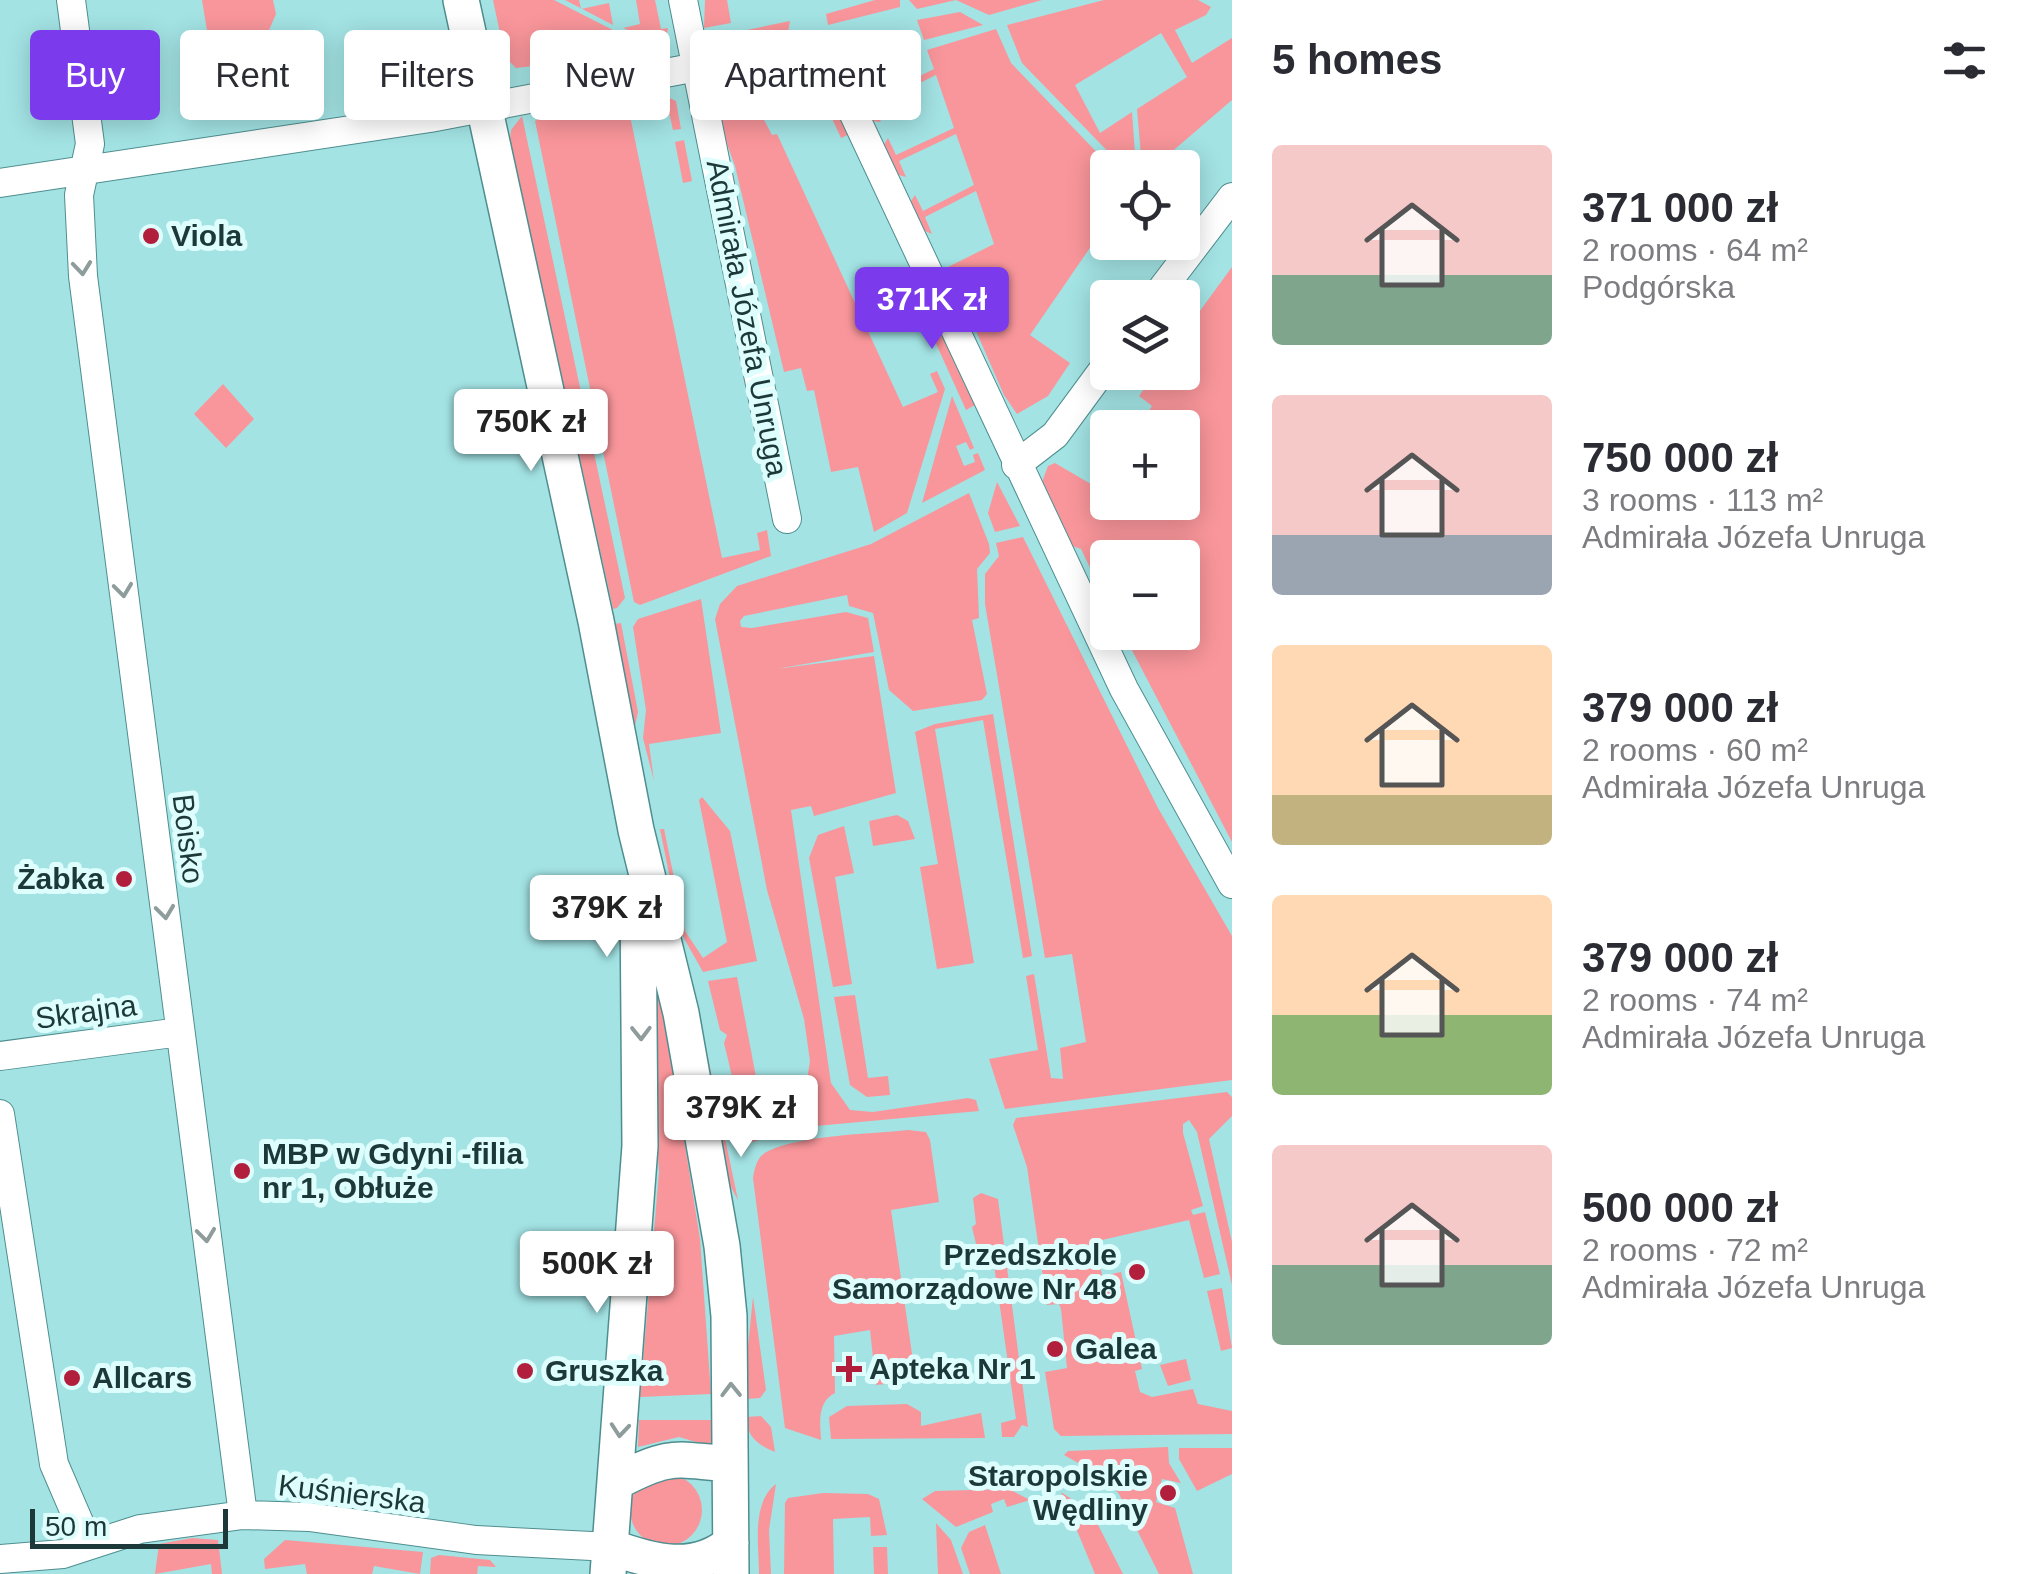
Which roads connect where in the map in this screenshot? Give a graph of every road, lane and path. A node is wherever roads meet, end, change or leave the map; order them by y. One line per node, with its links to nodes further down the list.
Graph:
1 (71, 0): 12 (street, Boisko)
2 (461, 0): 4 (street)
3 (683, 0): 5 (street, Admirała Józefa Unruga)
4 (467, 30)
5 (690, 34)
6 (690, 68): 7 (street)
7 (510, 102)
8 (403, 120): 12 (street)
9 (487, 120): 19 (street)
10 (708, 120): 18 (street, Admirała Józefa Unruga)
11 (856, 120): 17 (street)
12 (84, 171): 13 (street); 21 (street, Boisko, one-way to 21)
13 (0, 183)
14 (1232, 197): 15 (street)
15 (1168, 280)
16 (1090, 388): 17 (street)
17 (1016, 466): 20 (street)
18 (787, 519)
19 (636, 830): 24 (street, one-way to 19); 25 (street, one-way to 25)
20 (1232, 884)
21 (180, 1032): 22 (street, Skrajna); 26 (street, Boisko, one-way to 26)
22 (0, 1056)
23 (0, 1114): 27 (street)
24 (730, 1464): 25 (street); 28 (street)
25 (616, 1482): 30 (street)
26 (243, 1515): 27 (street, Kuśnierska); 30 (street, Kuśnierska)
27 (88, 1543): 29 (street, Kuśnierska)
28 (731, 1558): 30 (street)
29 (0, 1559)
30 (609, 1560)

